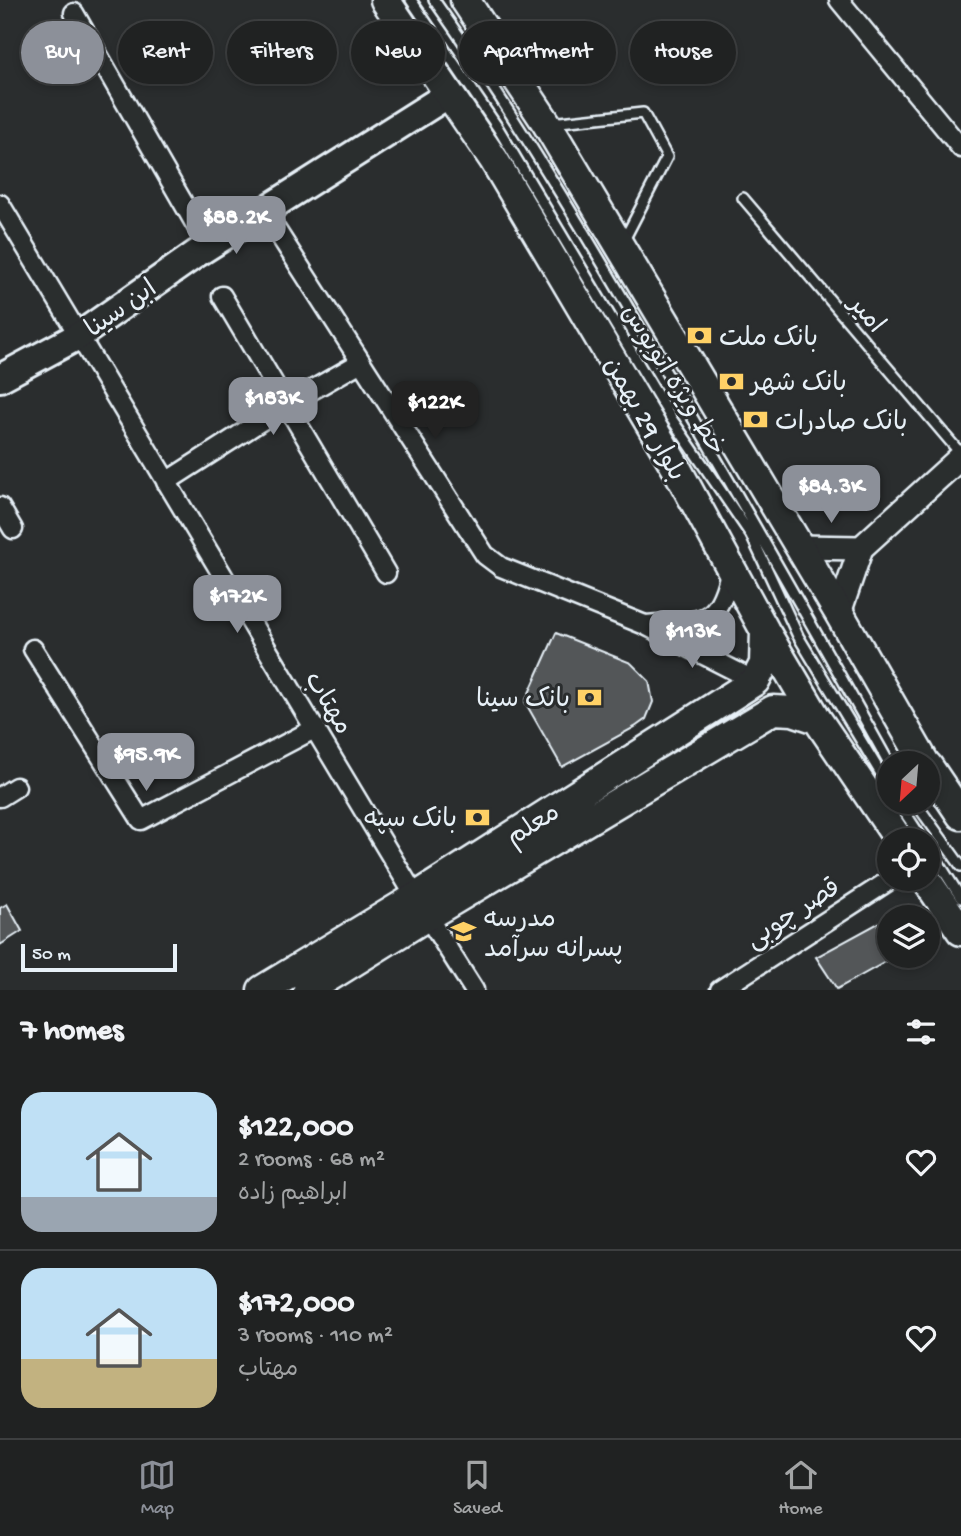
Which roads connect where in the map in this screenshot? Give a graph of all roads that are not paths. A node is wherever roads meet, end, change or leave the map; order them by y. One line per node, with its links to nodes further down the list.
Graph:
1 (385, 0): 7 (main road, بلوار 29 بهمن)
2 (411, 0): 38 (lane, خط ویژه اتوبوس)
3 (434, 0): 36 (lane, خط ویژه اتوبوس)
4 (464, 0): 8 (main road)
5 (839, 0): 9 (street)
6 (74, 13): 13 (street)
7 (449, 94): 12 (main road, ابن سینا); 26 (main road, بلوار 29 بهمن)
8 (547, 124): 14 (main road); 14 (lane)
9 (961, 148)
10 (743, 198): 20 (lane, امیر)
11 (0, 204): 16 (street, مهتاب)
12 (264, 211): 13 (main road, ابن سینا); 17 (street)
13 (208, 246): 16 (main road, ابن سینا)
14 (620, 247): 24 (main road)
15 (222, 296): 19 (street)
16 (80, 335): 18 (main road, ابن سینا); 21 (street, مهتاب)
17 (361, 362): 19 (street); 29 (street)
18 (0, 378)
19 (286, 405): 21 (street); 27 (street)
20 (961, 455): 25 (street)
21 (166, 482): 35 (street, مهتاب)
22 (0, 507): 23 (street)
23 (13, 529)
24 (799, 547): 25 (street); 28 (main road)
25 (861, 548): 28 (street)
26 (731, 568): 29 (street); 30 (main road, بلوار 29 بهمن)
27 (386, 573)
28 (839, 613): 37 (main road)
29 (645, 625): 32 (street)
30 (765, 631): 32 (main road); 34 (main road, بلوار 29 بهمن)
31 (33, 649): 35 (street)
32 (755, 681): 33 (main road); 50 (main road, معلم)
33 (773, 710): 34 (main road); 50 (main road, معلم)
34 (817, 719): 44 (main road, بلوار 29 بهمن)
35 (316, 728): 50 (street, مهتاب)
36 (882, 751)
37 (918, 751)
38 (877, 768)
39 (940, 785): 43 (main road)
40 (16, 788): 41 (street)
41 (0, 797)
42 (924, 814): 46 (lane)
43 (961, 815)
44 (891, 828)
45 (940, 865): 49 (lane)
46 (961, 866)
47 (877, 888): 55 (street, قصر چوبی)
48 (934, 891): 51 (main road)
49 (961, 898)
50 (421, 906): 52 (main road, معلم); 53 (main road, معلم); 54 (street, مهتاب)
51 (961, 931)
52 (262, 990)
53 (308, 990)
54 (474, 990)
55 (720, 990)

